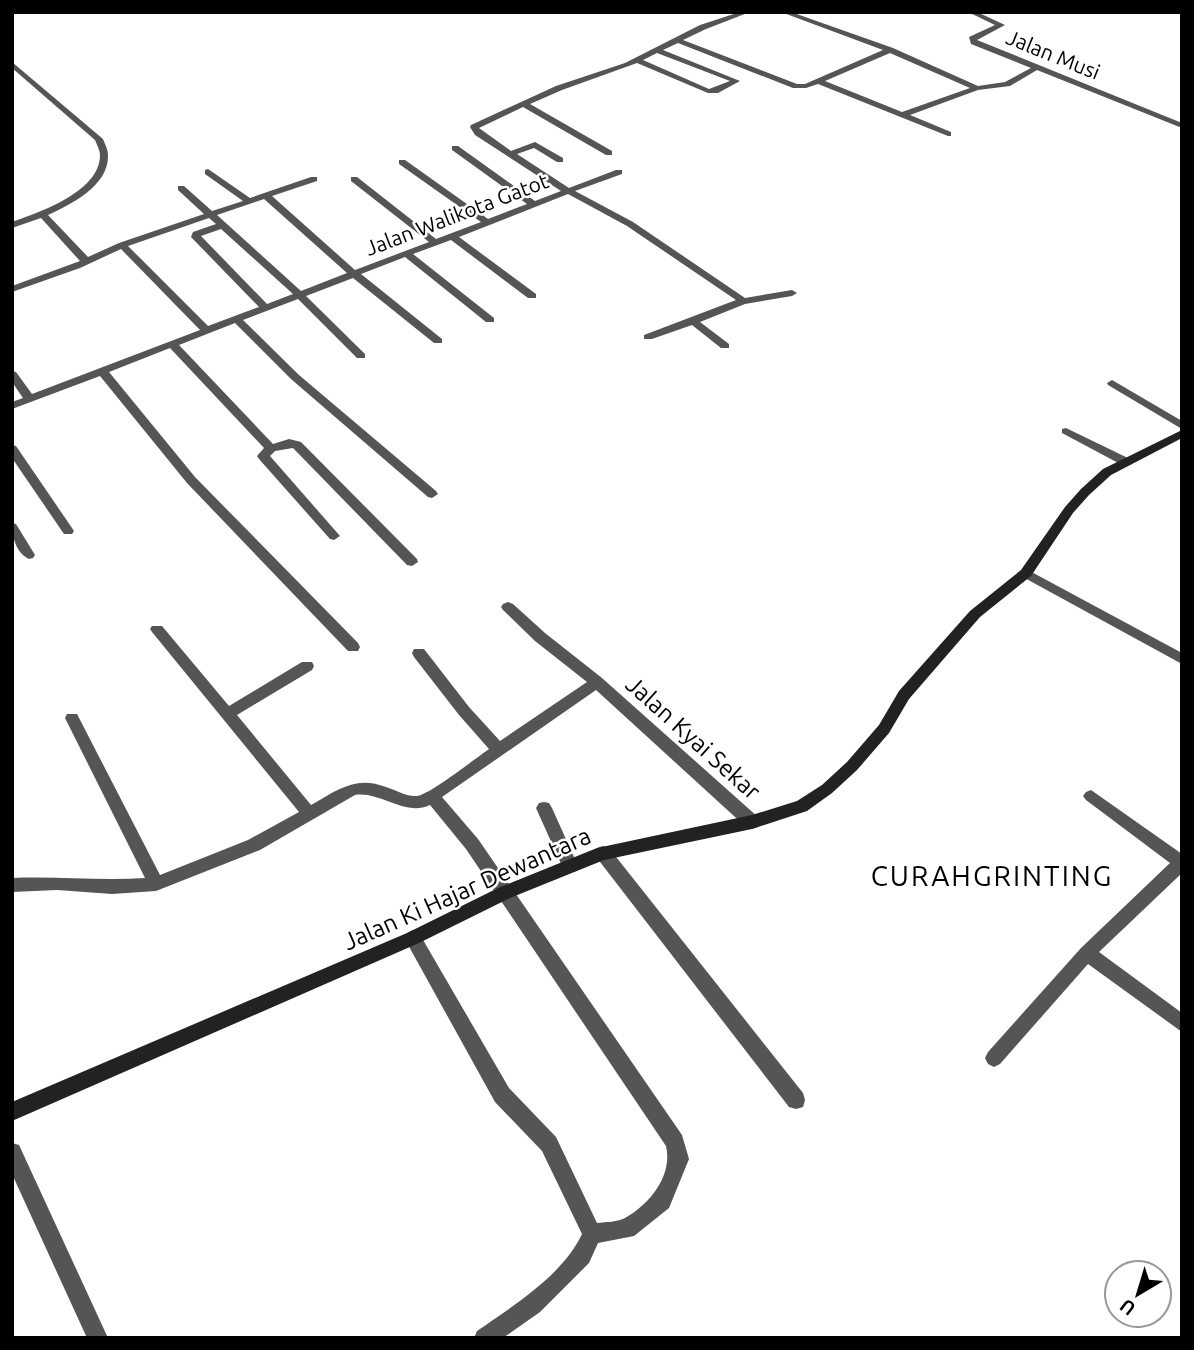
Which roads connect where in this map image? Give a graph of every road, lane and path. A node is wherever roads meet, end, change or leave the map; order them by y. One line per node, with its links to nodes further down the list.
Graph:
1 (747, 12): 4 (street, Jalan Walikota Gatot)
2 (784, 12): 6 (street)
3 (971, 12): 9 (street, Jalan Musi)
4 (677, 40): 5 (street, Jalan Walikota Gatot); 10 (street)
5 (656, 50): 7 (street, Jalan Walikota Gatot); 7 (street)
6 (890, 50): 10 (street); 11 (street)
7 (636, 60): 12 (street, Jalan Walikota Gatot)
8 (12, 64): 30 (street)
9 (1037, 67): 11 (street); 14 (street, Jalan Musi)
10 (818, 80): 13 (street)
11 (977, 88): 13 (street)
12 (525, 104): 17 (street, Jalan Walikota Gatot); 18 (street)
13 (905, 116): 15 (street)
14 (1182, 126)
15 (948, 135)
16 (455, 148): 29 (street)
17 (512, 153): 19 (street); 26 (street, Jalan Walikota Gatot)
18 (609, 153)
19 (560, 160)
20 (402, 162): 32 (street)
21 (208, 172): 28 (street)
22 (619, 172): 26 (street)
23 (314, 179): 27 (street)
24 (354, 179): 36 (street)
25 (181, 188): 31 (street)
26 (569, 191): 29 (street, Jalan Walikota Gatot); 45 (street)
27 (266, 196): 28 (street); 40 (street)
28 (249, 201): 31 (street)
29 (534, 204): 32 (street, Jalan Walikota Gatot)
30 (43, 215): 33 (street); 39 (street)
31 (210, 215): 34 (street); 37 (street)
32 (487, 222): 35 (street, Jalan Walikota Gatot)
33 (12, 225)
34 (223, 225): 43 (street); 46 (street)
35 (452, 236): 36 (street, Jalan Walikota Gatot); 44 (street)
36 (435, 242): 38 (street, Jalan Walikota Gatot)
37 (122, 245): 39 (street); 50 (street)
38 (405, 253): 40 (street, Jalan Walikota Gatot); 47 (street)
39 (86, 261): 41 (street)
40 (354, 274): 43 (street, Jalan Walikota Gatot); 52 (street)
41 (12, 289)
42 (792, 293): 45 (street)
43 (299, 294): 46 (street, Jalan Walikota Gatot); 55 (street)
44 (533, 296)
45 (743, 301): 49 (street)
46 (267, 309): 48 (street, Jalan Walikota Gatot)
47 (490, 320)
48 (238, 321): 50 (street, Jalan Walikota Gatot); 67 (street)
49 (693, 321): 51 (street); 54 (street)
50 (208, 332): 53 (street, Jalan Walikota Gatot)
51 (648, 337)
52 (438, 341)
53 (173, 344): 56 (street, Jalan Walikota Gatot); 64 (street)
54 (725, 346)
55 (361, 356)
56 (101, 370): 59 (street, Jalan Walikota Gatot); 76 (street)
57 (12, 374): 59 (street)
58 (1112, 383): 61 (street)
59 (30, 399): 60 (street, Jalan Walikota Gatot)
60 (12, 406)
61 (1182, 426)
62 (1066, 431): 66 (street)
63 (1182, 433): 66 (main road, Jalan Ki Hajar Dewantara)
64 (271, 448): 70 (street); 72 (street)
65 (12, 449): 69 (street)
66 (1126, 462): 73 (main road, Jalan Ki Hajar Dewantara)
67 (432, 494)
68 (12, 527): 71 (street)
69 (68, 531)
70 (334, 536)
71 (29, 555)
72 (412, 562)
73 (1027, 573): 78 (street); 88 (main road, Jalan Ki Hajar Dewantara)
74 (508, 607): 80 (street)
75 (157, 629): 81 (street)
76 (353, 647)
77 (419, 653): 83 (street)
78 (1182, 659)
79 (307, 666): 81 (street)
80 (597, 682): 83 (street, Jalan Kyai Sekar); 88 (street, Jalan Kyai Sekar)
81 (229, 713): 87 (street)
82 (72, 718): 92 (street)
83 (499, 750): 85 (street, Jalan Kyai Sekar)
84 (1091, 796): 90 (street)
85 (432, 797): 87 (street); 94 (street)
86 (544, 808): 91 (street)
87 (309, 813): 92 (street)
88 (752, 822): 89 (main road, Jalan Ki Hajar Dewantara)
89 (603, 853): 91 (main road, Jalan Ki Hajar Dewantara); 99 (street)
90 (1182, 863): 96 (street)
91 (570, 866): 94 (main road, Jalan Ki Hajar Dewantara)
92 (156, 884): 93 (street)
93 (12, 885)
94 (504, 893): 95 (main road, Jalan Ki Hajar Dewantara); 102 (street)
95 (413, 938): 100 (main road, Jalan Ki Hajar Dewantara); 102 (street)
96 (1087, 953): 97 (street); 98 (street)
97 (1182, 1024)
98 (994, 1058)
99 (796, 1100)
100 (12, 1112)
101 (14, 1161): 103 (street)
102 (592, 1234): 104 (street)
103 (98, 1338)
104 (484, 1338)

